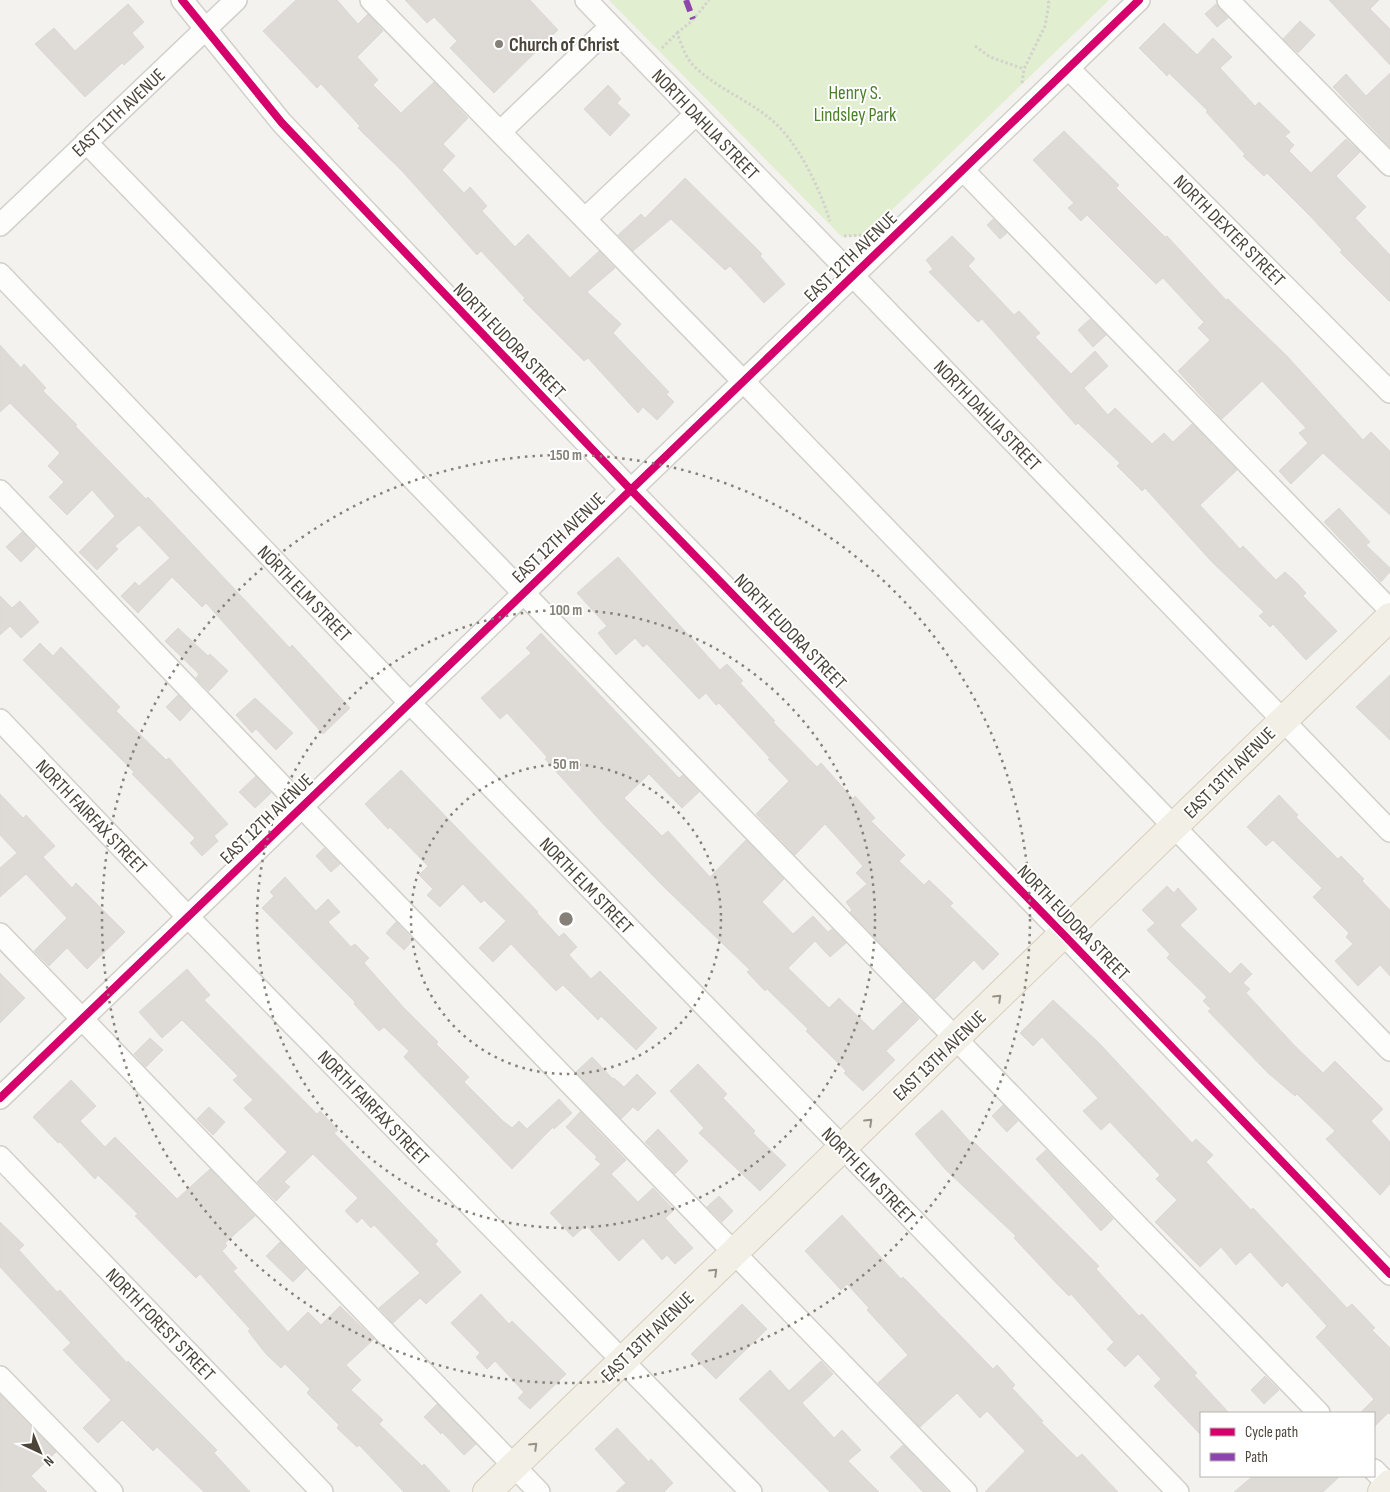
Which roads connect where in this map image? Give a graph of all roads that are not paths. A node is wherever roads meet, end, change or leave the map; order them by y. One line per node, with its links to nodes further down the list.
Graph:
1 (182, 0): 8 (street, NORTH EUDORA STREET)
2 (236, 0): 8 (street, EAST 11TH AVENUE)
3 (371, 0): 11 (street)
4 (586, 0): 7 (street, NORTH DAHLIA STREET)
5 (1139, 0): 9 (street, EAST 12TH AVENUE)
6 (1228, 0): 13 (street)
7 (611, 26): 10 (street, NORTH DAHLIA STREET); 11 (street)
8 (205, 29): 12 (street, EAST 11TH AVENUE); 21 (street, NORTH EUDORA STREET)
9 (1069, 69): 14 (street, EAST 12TH AVENUE); 20 (street, NORTH DEXTER STREET)
10 (696, 114): 15 (street); 18 (street, NORTH DAHLIA STREET)
11 (500, 132): 15 (street)
12 (86, 142): 16 (street, EAST 11TH AVENUE); 23 (street)
13 (1390, 165)
14 (963, 170): 18 (street, EAST 12TH AVENUE); 24 (street)
15 (585, 219): 19 (street)
16 (0, 225)
17 (0, 274): 26 (street, NORTH ELM STREET)
18 (853, 276): 19 (street, EAST 12TH AVENUE); 28 (street, NORTH DAHLIA STREET)
19 (743, 381): 21 (street, EAST 12TH AVENUE); 30 (street)
20 (1390, 392)
21 (631, 490): 23 (street, EAST 12TH AVENUE); 34 (street, NORTH EUDORA STREET)
22 (0, 492): 29 (street)
23 (523, 593): 26 (street, EAST 12TH AVENUE); 36 (street)
24 (1390, 610)
25 (1390, 617): 28 (main road, EAST 13TH AVENUE)
26 (410, 702): 29 (street, EAST 12TH AVENUE); 39 (street, NORTH ELM STREET)
27 (0, 720): 32 (street, NORTH FAIRFAX STREET)
28 (1283, 720): 30 (main road, EAST 13TH AVENUE); 31 (street, NORTH DAHLIA STREET)
29 (301, 806): 32 (street, EAST 12TH AVENUE); 41 (street)
30 (1175, 826): 34 (main road, EAST 13TH AVENUE); 37 (street)
31 (1390, 831)
32 (187, 916): 35 (street, EAST 12TH AVENUE); 43 (street, NORTH FAIRFAX STREET)
33 (0, 934): 35 (street)
34 (1064, 935): 36 (main road, EAST 13TH AVENUE, one-way to 34); 42 (street, NORTH EUDORA STREET)
35 (81, 1019): 38 (street, EAST 12TH AVENUE); 46 (street)
36 (954, 1040): 39 (main road, EAST 13TH AVENUE, one-way to 36); 45 (street)
37 (1390, 1050)
38 (0, 1098)
39 (842, 1148): 41 (main road, EAST 13TH AVENUE); 53 (street, NORTH ELM STREET)
40 (0, 1157): 48 (street, NORTH FOREST STREET)
41 (735, 1251): 43 (main road, EAST 13TH AVENUE, one-way to 41); 52 (street)
42 (1390, 1274)
43 (622, 1360): 46 (main road, EAST 13TH AVENUE, one-way to 43); 51 (street, NORTH FAIRFAX STREET)
44 (0, 1377): 47 (street)
45 (1318, 1412)
46 (514, 1466): 49 (main road, EAST 13TH AVENUE); 50 (street)
47 (112, 1492)
48 (322, 1492)
49 (487, 1492)
50 (539, 1492)
51 (751, 1492)
52 (966, 1492)
53 (1178, 1492)

